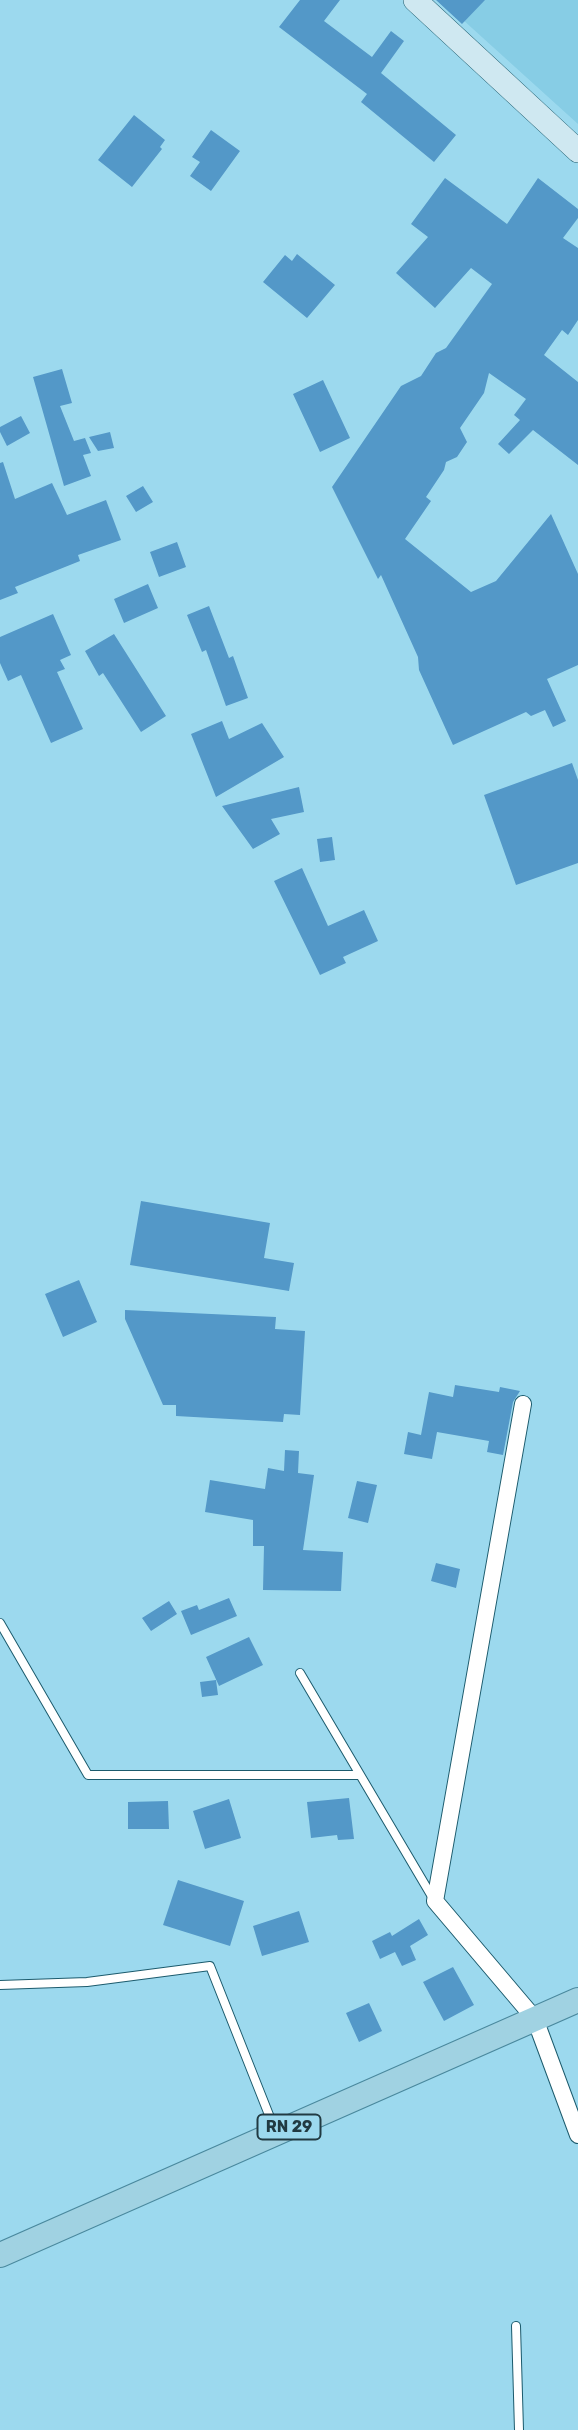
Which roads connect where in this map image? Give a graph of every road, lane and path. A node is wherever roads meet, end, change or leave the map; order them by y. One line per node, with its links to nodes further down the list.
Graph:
1 (415, 0): 2 (main road)
2 (578, 151)
3 (523, 1404): 7 (street)
4 (0, 1623): 6 (lane)
5 (300, 1673): 6 (lane)
6 (360, 1775): 7 (lane)
7 (435, 1901): 10 (street)
8 (0, 1985): 11 (lane)
9 (578, 2000): 10 (main road, RN 29)
10 (535, 2019): 11 (main road, RN 29); 12 (street)
11 (276, 2133): 13 (main road, RN 29)
12 (578, 2135)
13 (0, 2255)
14 (516, 2326): 15 (lane)
15 (519, 2430)

